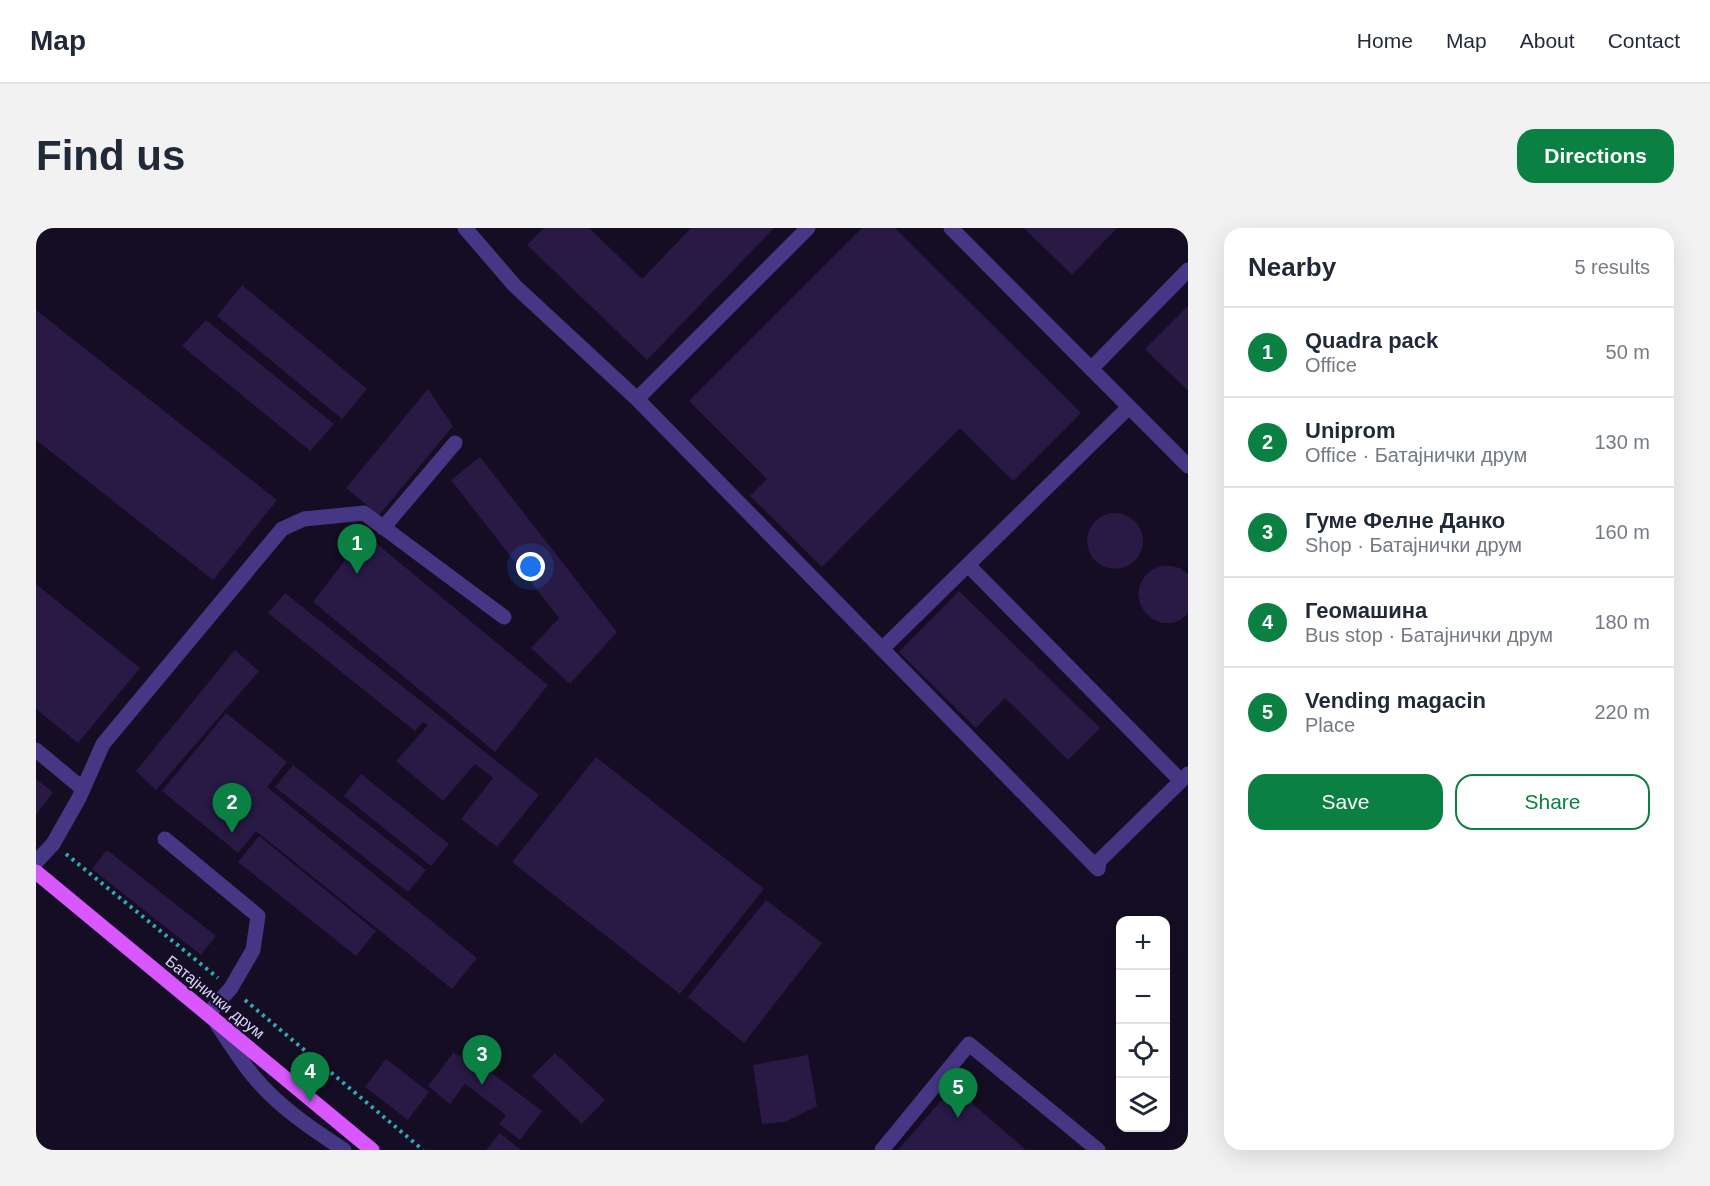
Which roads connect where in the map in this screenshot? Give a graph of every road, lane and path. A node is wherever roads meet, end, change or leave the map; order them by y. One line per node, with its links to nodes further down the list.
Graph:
1 (465, 228): 6 (lane)
2 (808, 228): 6 (lane)
3 (951, 228): 5 (lane)
4 (1188, 270): 5 (lane)
5 (1091, 369): 7 (lane)
6 (637, 399): 13 (lane)
7 (1129, 407): 9 (lane); 11 (lane)
8 (455, 443): 10 (lane)
9 (1188, 466)
10 (383, 528): 12 (lane); 16 (lane)
11 (968, 565): 13 (lane); 15 (lane)
12 (504, 617)
13 (882, 649): 15 (lane)
14 (36, 750): 16 (lane)
15 (1184, 777)
16 (83, 789): 18 (lane)
17 (165, 839): 20 (lane)
18 (36, 862)
19 (36, 872): 20 (main road, Батајнички друм)
20 (211, 1016): 21 (lane); 22 (main road, Батајнички друм)
21 (344, 1150)
22 (372, 1150)
23 (882, 1150): 24 (lane)
24 (1098, 1150)

